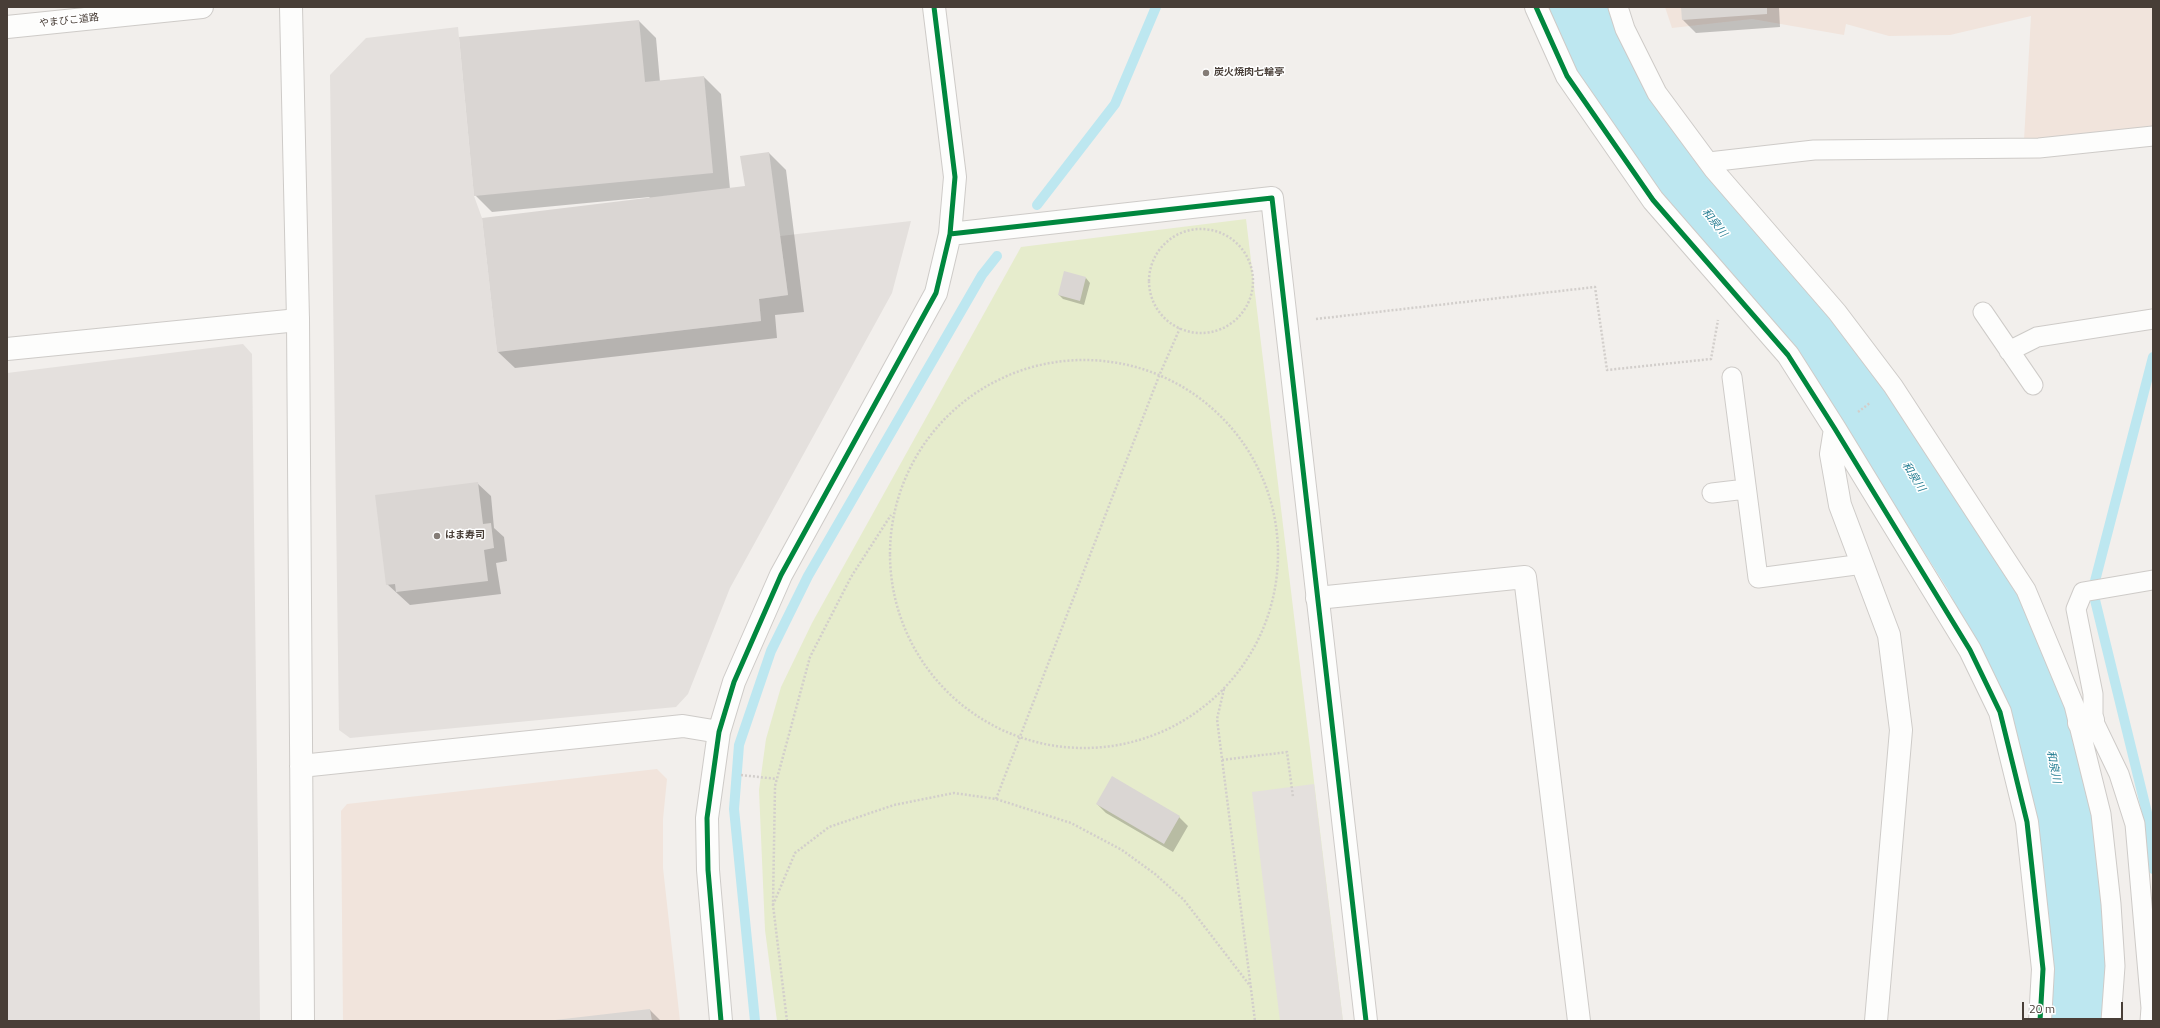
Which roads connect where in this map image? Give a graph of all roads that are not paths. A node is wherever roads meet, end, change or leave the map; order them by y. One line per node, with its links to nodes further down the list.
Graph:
1 (202, 7): 6 (street, やまびこ道路)
2 (291, 7): 13 (street)
3 (934, 7): 10 (street)
4 (1536, 7): 18 (street)
5 (1618, 7): 9 (lane)
6 (145, 10): 7 (street, やまびこ道路)
7 (7, 27)
8 (2153, 136): 9 (lane)
9 (1709, 162): 24 (lane)
10 (950, 234): 23 (street); 25 (street)
11 (1982, 312): 15 (lane)
12 (2153, 319): 15 (lane)
13 (298, 320): 14 (street); 26 (street)
14 (7, 349)
15 (2009, 351): 17 (lane)
16 (1732, 377): 19 (lane)
17 (2033, 385)
18 (1835, 429): 21 (street); 32 (street)
19 (1746, 489): 20 (lane); 21 (lane)
20 (1712, 493)
21 (1863, 564): 31 (street)
22 (2153, 580): 24 (lane)
23 (1317, 598): 29 (street); 30 (street)
24 (2086, 721): 33 (lane); 34 (lane)
25 (719, 732): 26 (street); 28 (street)
26 (301, 766): 27 (street)
27 (303, 1021)
28 (721, 1021)
29 (1366, 1021)
30 (1579, 1021)
31 (1876, 1021)
32 (2040, 1021)
33 (2112, 1021)
34 (2150, 1021)

